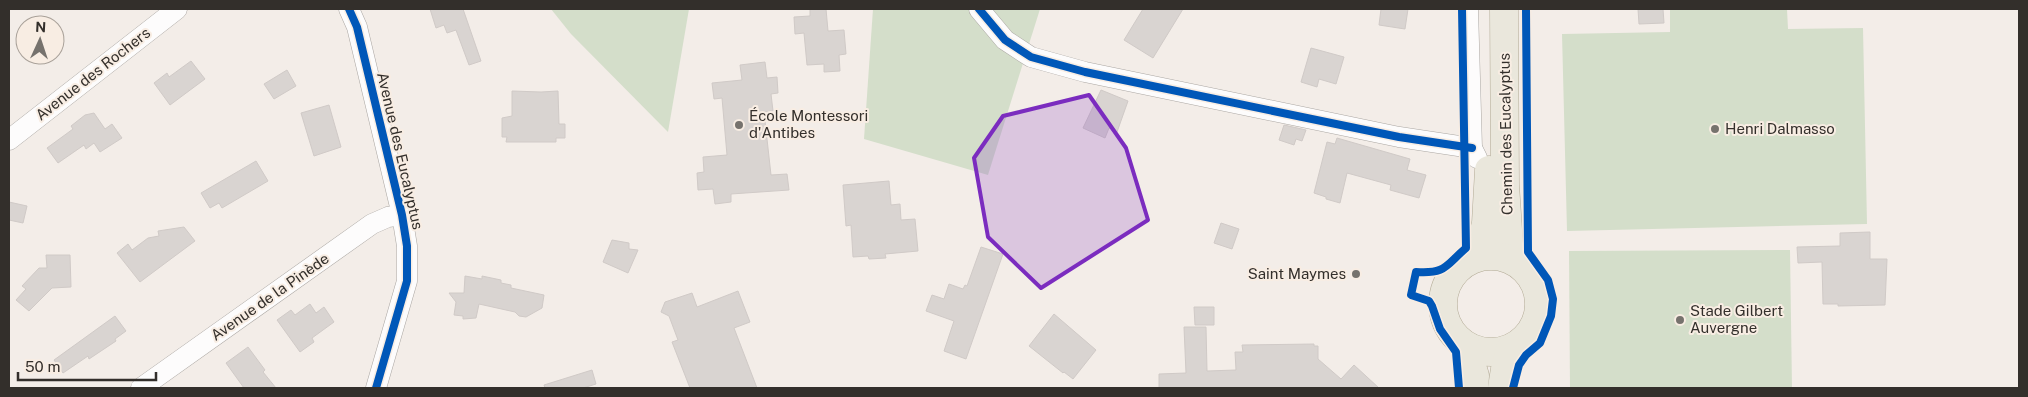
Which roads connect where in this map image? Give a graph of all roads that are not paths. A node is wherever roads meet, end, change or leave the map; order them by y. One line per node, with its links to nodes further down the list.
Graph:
1 (177, 9): 7 (street, Avenue des Rochers)
2 (349, 9): 10 (street, Avenue des Eucalyptus)
3 (979, 9): 8 (street)
4 (1468, 9): 8 (street, Chemin des Eucalyptus)
5 (1486, 9): 9 (main road, Chemin des Eucalyptus)
6 (1504, 9): 12 (main road, Chemin des Eucalyptus)
7 (9, 140)
8 (1472, 148): 9 (street, Chemin des Eucalyptus)
9 (1489, 184): 11 (main road, Chemin des Eucalyptus)
10 (402, 215): 15 (street, Avenue de la Pinède); 16 (street, Avenue des Eucalyptus)
11 (1478, 257): 12 (main road); 13 (main road)
12 (1510, 259): 14 (main road)
13 (1466, 346): 14 (main road); 17 (main road)
14 (1510, 349): 18 (main road)
15 (141, 388)
16 (376, 388)
17 (1474, 388)
18 (1502, 388)

